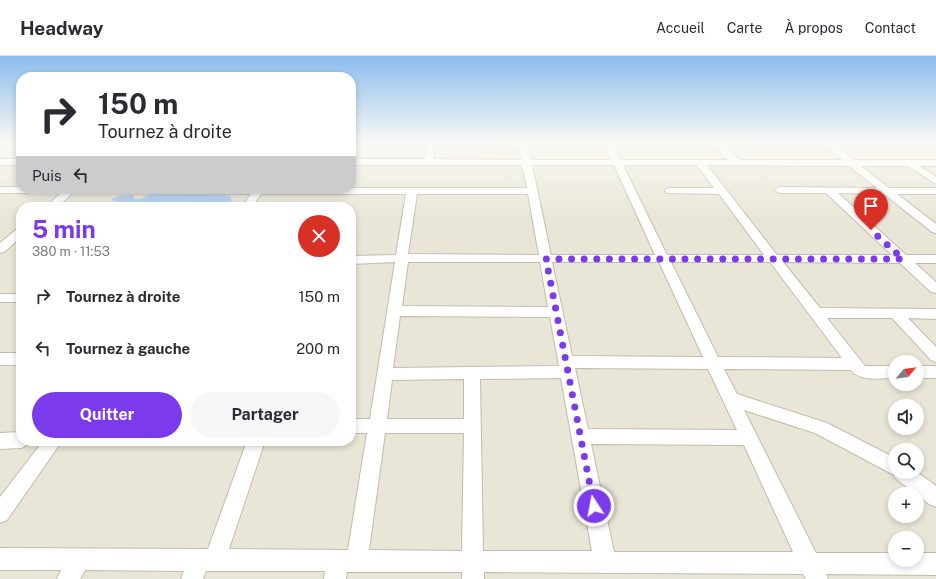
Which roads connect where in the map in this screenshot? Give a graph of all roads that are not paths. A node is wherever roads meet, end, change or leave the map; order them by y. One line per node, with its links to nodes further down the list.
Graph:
1 (528, 168): 14 (street)
2 (620, 168): 26 (street)
3 (704, 168): 16 (street)
4 (859, 168): 17 (street)
5 (917, 168): 7 (street)
6 (16, 182): 12 (street)
7 (936, 182)
8 (356, 190): 9 (street)
9 (412, 190): 14 (street); 24 (street)
10 (779, 190): 11 (street)
11 (828, 190): 17 (street); 28 (street)
12 (2, 191): 13 (street)
13 (16, 191)
14 (532, 191): 25 (street)
15 (670, 191): 16 (street)
16 (722, 191): 27 (street)
17 (886, 191): 18 (street); 21 (street)
18 (936, 191)
19 (67, 194): 20 (street)
20 (57, 202)
21 (936, 230)
22 (16, 235): 23 (street)
23 (0, 249)
24 (402, 258): 25 (street); 30 (street); 34 (street)
25 (546, 259): 26 (street); 35 (street)
26 (663, 259): 27 (street); 42 (street)
27 (774, 259): 28 (street); 36 (street)
28 (903, 259): 29 (street); 31 (street)
29 (936, 259)
30 (356, 260)
31 (936, 289)
32 (0, 298): 33 (street)
33 (16, 298)
34 (394, 311): 35 (street); 49 (street)
35 (556, 312): 44 (street)
36 (816, 313): 37 (street); 43 (street)
37 (896, 314): 38 (street); 39 (street)
38 (936, 314)
39 (936, 356)
40 (0, 359): 41 (street)
41 (16, 359)
42 (713, 363): 43 (street); 44 (street); 50 (street)
43 (854, 364): 45 (street)
44 (567, 367): 48 (street); 54 (street)
45 (888, 372)
46 (924, 372): 47 (street)
47 (936, 372)
48 (472, 373): 49 (street); 53 (street)
49 (384, 374): 52 (street)
50 (730, 398): 55 (street); 60 (street)
51 (356, 426): 52 (street)
52 (377, 426): 53 (street); 69 (street)
53 (472, 426): 70 (street)
54 (580, 436): 55 (street); 66 (street)
55 (749, 438): 71 (street)
56 (16, 440): 57 (street)
57 (0, 441)
58 (49, 446): 63 (street)
59 (254, 446): 68 (street)
60 (888, 463)
61 (911, 479): 62 (street)
62 (936, 498)
63 (0, 513)
64 (0, 559): 65 (street)
65 (79, 559): 68 (street); 72 (street)
66 (605, 562): 70 (street); 71 (street)
67 (936, 564): 71 (street)
68 (202, 566): 69 (street)
69 (343, 567): 70 (street)
70 (473, 570)
71 (814, 571)
72 (68, 579)

